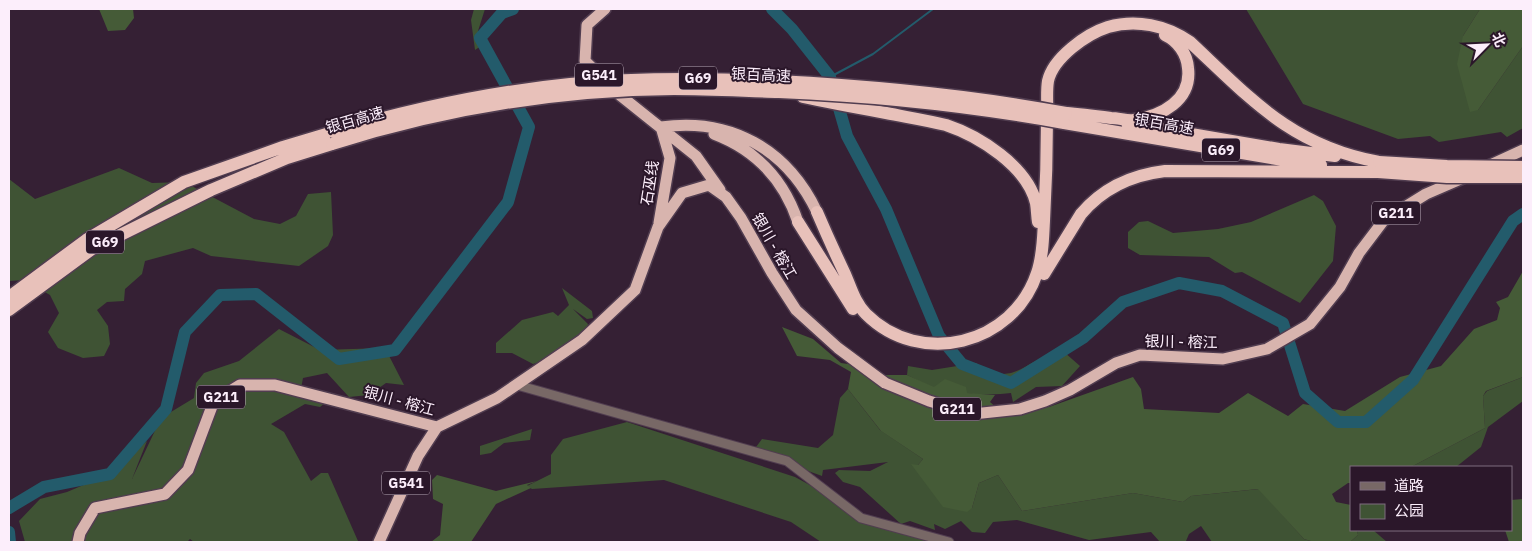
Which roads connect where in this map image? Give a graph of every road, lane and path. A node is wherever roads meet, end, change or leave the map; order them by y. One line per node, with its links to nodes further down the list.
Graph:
1 (605, 9): 4 (highway, G541)
2 (776, 92): 3 (highway, 银百高速 / G69, bridge); 5 (highway, 银百高速 / G69, bridge); 14 (highway, bridge)
3 (1065, 118): 5 (highway, 银百高速 / G69, bridge); 8 (highway, 银百高速 / G69); 15 (highway)
4 (661, 127): 10 (highway); 11 (highway); 12 (highway); 13 (highway, 石巫线)
5 (333, 138): 16 (highway, 银百高速 / G69); 17 (highway, 银百高速 / G69)
6 (1523, 150): 10 (highway, 银川 - 榕江 / G211)
7 (1523, 166): 8 (highway, 银百高速 / G69, bridge)
8 (1379, 167): 9 (highway, 银百高速 / G69, bridge); 14 (highway); 15 (highway)
9 (1523, 177)
10 (726, 197): 13 (highway, 银川 - 榕江 / G211)
11 (817, 212): 19 (highway)
12 (798, 222): 19 (highway)
13 (658, 227): 20 (highway, 银川 - 榕江 / G211)
14 (1042, 254): 18 (highway)
15 (1044, 274): 18 (highway)
16 (9, 297)
17 (9, 310)
18 (983, 338): 19 (highway)
19 (931, 347)
20 (517, 385): 21 (highway, 银川 - 榕江 / G211); 24 (street)
21 (437, 427): 22 (highway, 银川 - 榕江 / G211); 23 (highway, G541)
22 (78, 542)
23 (379, 542)
24 (949, 542)

